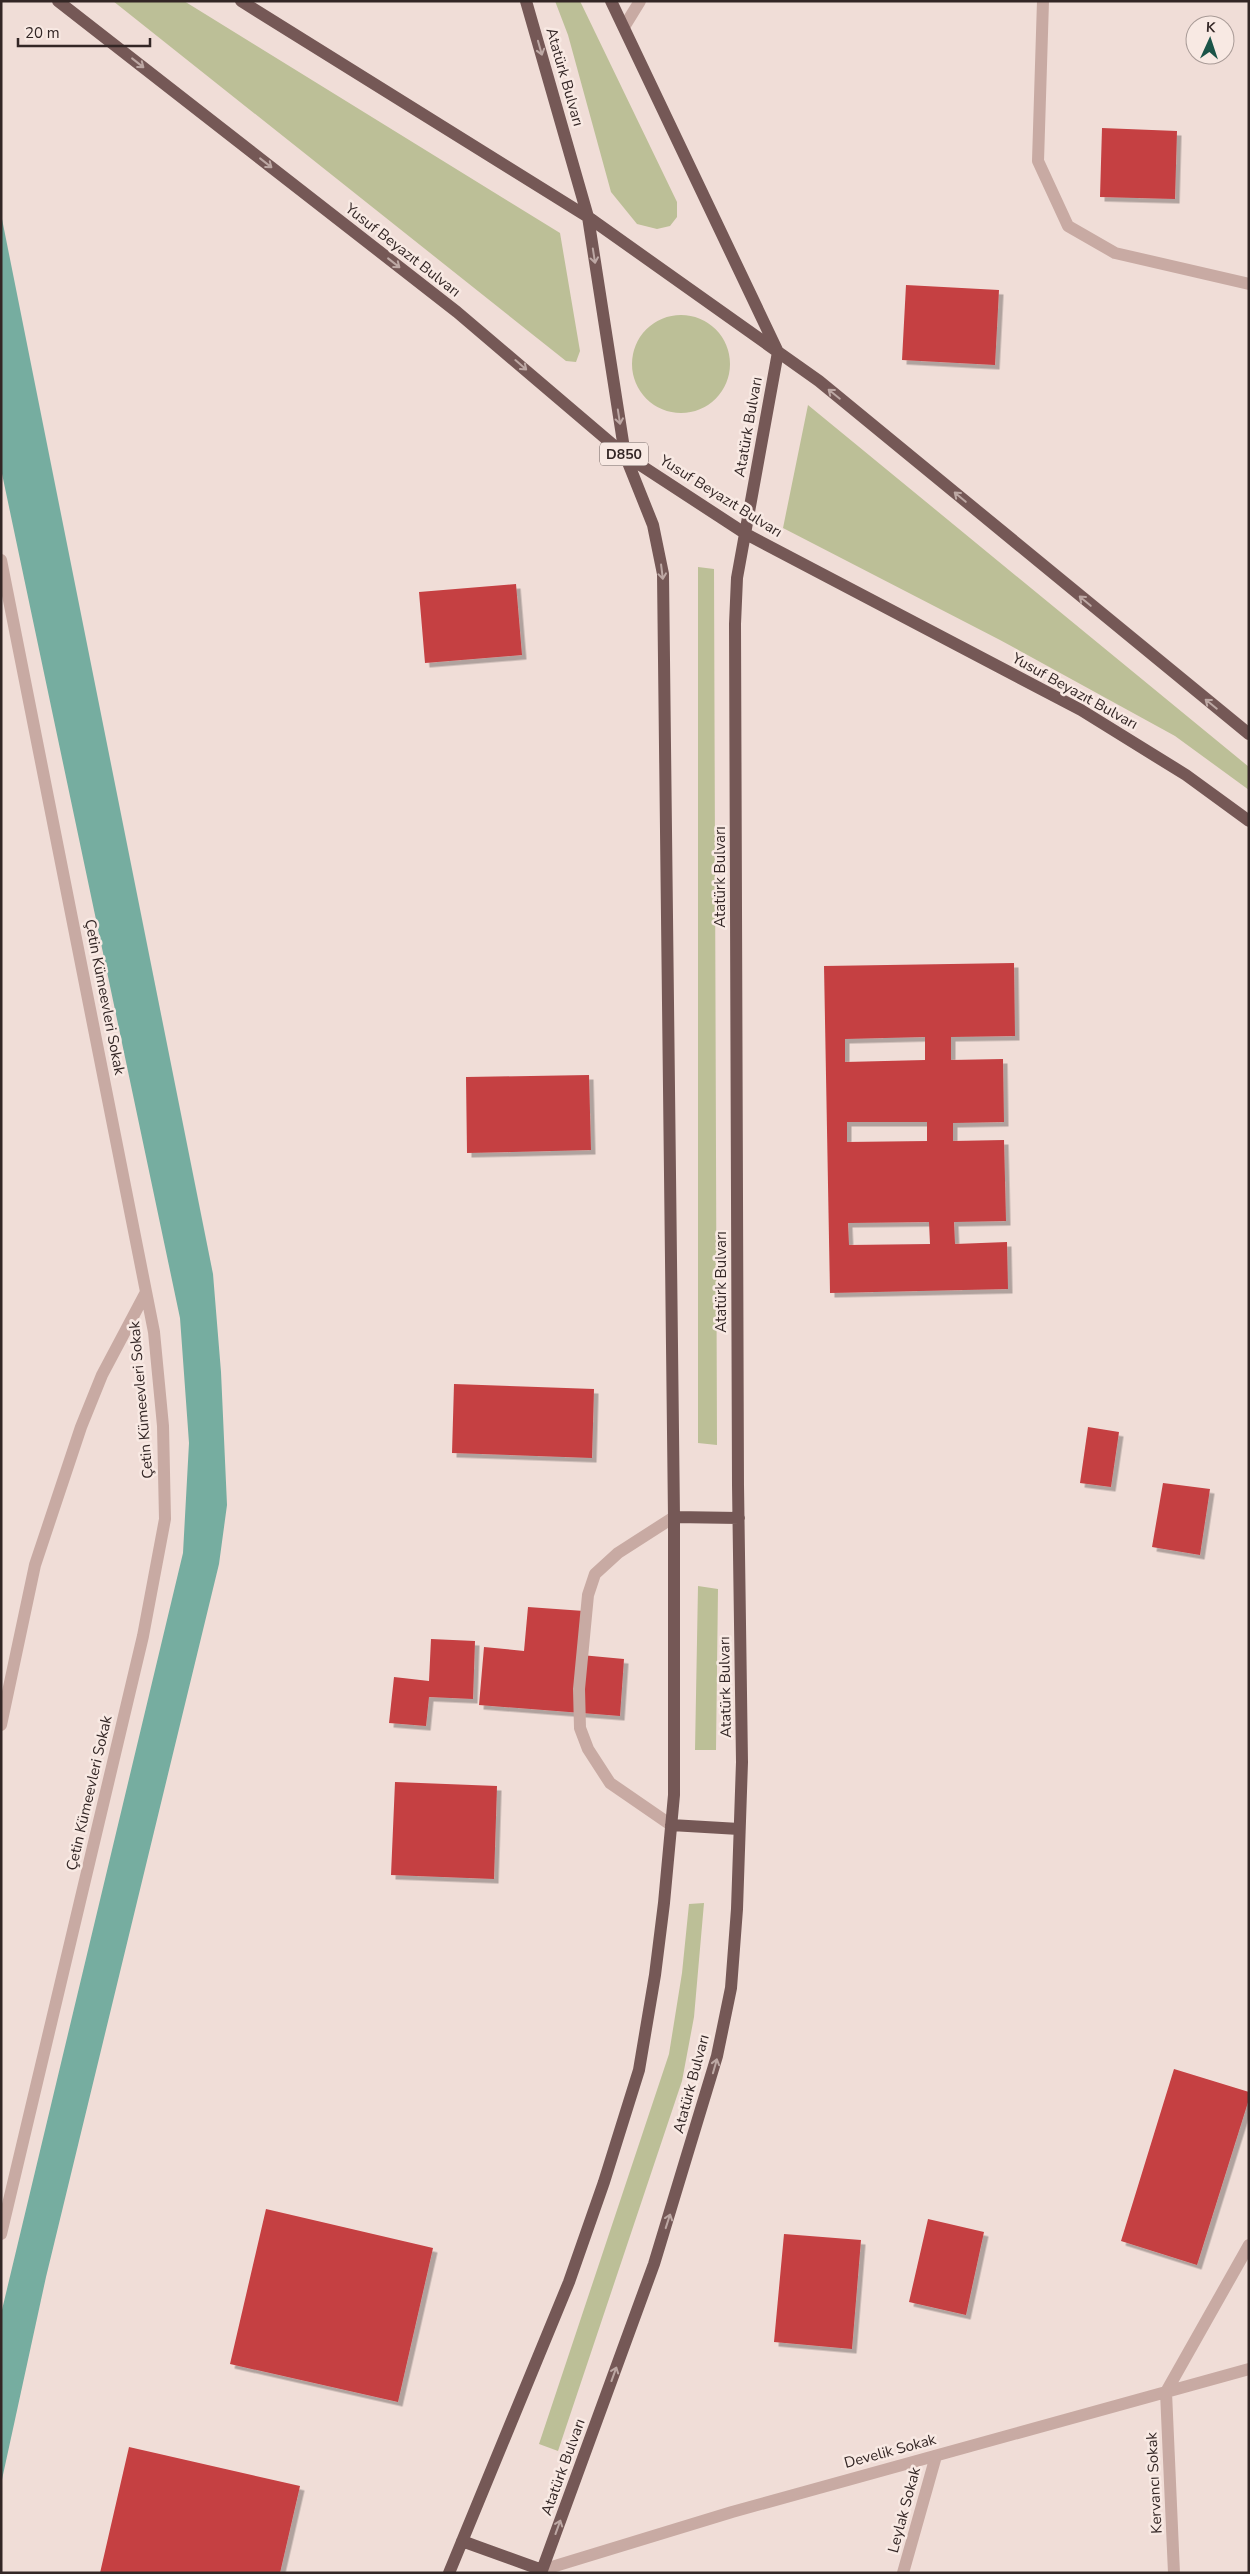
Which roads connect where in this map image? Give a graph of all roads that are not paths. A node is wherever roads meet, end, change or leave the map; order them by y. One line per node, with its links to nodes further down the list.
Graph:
1 (58, 1): 11 (main road, Yusuf Beyazıt Bulvarı / D850, one-way to 11)
2 (241, 1): 8 (main road)
3 (526, 1): 8 (main road, Atatürk Bulvarı, one-way to 8)
4 (611, 1): 7 (main road)
5 (640, 1): 7 (street)
6 (1043, 1): 9 (street)
7 (624, 27): 10 (main road)
8 (588, 217): 10 (main road); 11 (main road, Atatürk Bulvarı, one-way to 11)
9 (1249, 284)
10 (778, 352): 12 (main road, Atatürk Bulvarı); 14 (main road, one-way to 10)
11 (625, 455): 12 (main road, Yusuf Beyazıt Bulvarı / D850); 17 (main road, Atatürk Bulvarı, one-way to 17)
12 (746, 534): 15 (main road, Yusuf Beyazıt Bulvarı / D850); 18 (main road, Atatürk Bulvarı)
13 (1, 560): 16 (street, Çetin Kümeevleri Sokak)
14 (1249, 734)
15 (1249, 821)
16 (146, 1292): 19 (street); 22 (street, Çetin Kümeevleri Sokak)
17 (674, 1516): 18 (main road); 20 (main road, Atatürk Bulvarı); 20 (street)
18 (739, 1518): 21 (main road, Atatürk Bulvarı)
19 (1, 1725)
20 (671, 1825): 21 (main road); 27 (main road, Atatürk Bulvarı)
21 (739, 1829): 28 (main road, Atatürk Bulvarı, one-way to 21)
22 (1, 2234)
23 (1249, 2245): 25 (street)
24 (1249, 2369): 25 (street, Develik Sokak)
25 (1166, 2392): 26 (street, Develik Sokak); 31 (street, Kervancı Sokak)
26 (936, 2456): 28 (street, Develik Sokak); 30 (street, Leylak Sokak)
27 (462, 2541): 28 (main road); 29 (main road, Atatürk Bulvarı)
28 (542, 2572)
29 (449, 2573)
30 (903, 2573)
31 (1174, 2573)

